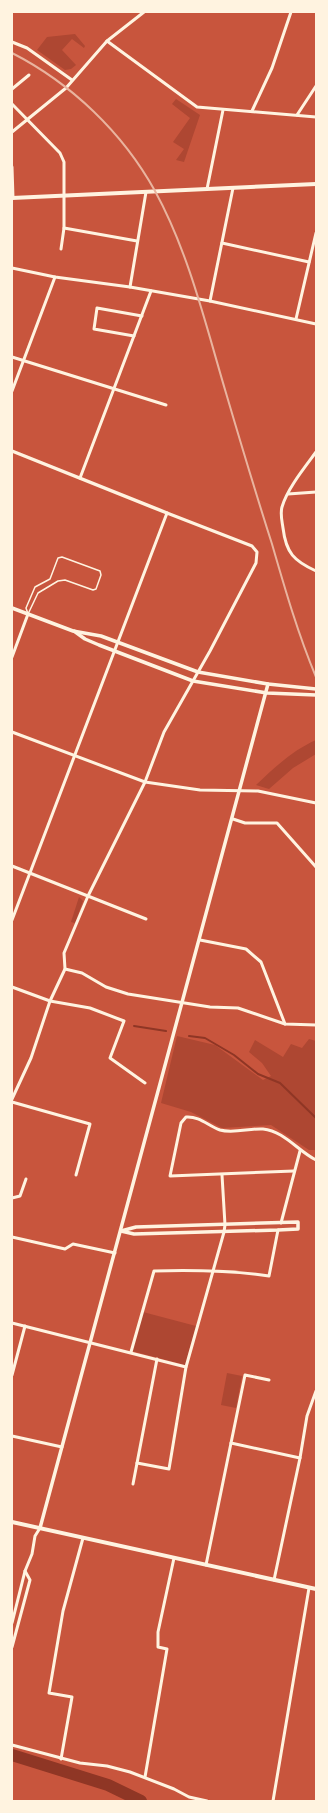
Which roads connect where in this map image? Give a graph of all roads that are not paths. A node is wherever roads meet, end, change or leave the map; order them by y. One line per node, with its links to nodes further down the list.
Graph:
1 (135, 12): 4 (street)
2 (144, 12): 4 (street)
3 (292, 12): 13 (street)
4 (138, 17): 5 (street)
5 (107, 41): 8 (street); 12 (street)
6 (12, 42): 8 (street)
7 (29, 75): 10 (street)
8 (72, 80): 16 (street)
9 (316, 86): 14 (street)
10 (12, 89)
11 (12, 104): 16 (street)
12 (223, 110): 13 (street); 21 (street)
13 (252, 111): 14 (street)
14 (298, 116): 15 (street)
15 (316, 117)
16 (26, 119): 17 (street); 23 (street)
17 (12, 132)
18 (12, 167): 24 (street)
19 (316, 184): 20 (main road)
20 (233, 188): 21 (main road); 28 (street)
21 (207, 189): 22 (main road)
22 (146, 192): 23 (main road); 27 (street)
23 (65, 196): 24 (main road); 25 (street)
24 (13, 198)
25 (64, 228): 27 (street); 29 (street)
26 (316, 233): 30 (street)
27 (137, 241): 33 (street)
28 (222, 243): 30 (street); 35 (street)
29 (61, 249)
30 (310, 262): 37 (street)
31 (12, 268): 32 (street)
32 (55, 277): 33 (street); 41 (street)
33 (130, 287): 34 (street)
34 (151, 291): 35 (street); 36 (street)
35 (210, 301): 37 (street)
36 (142, 316): 39 (street); 39 (street)
37 (296, 320): 38 (street)
38 (316, 324)
39 (134, 336): 42 (street)
40 (12, 357): 41 (street)
41 (24, 360): 42 (street); 43 (street)
42 (114, 389): 44 (street); 47 (street)
43 (12, 391)
44 (166, 405)
45 (12, 451): 47 (street)
46 (316, 452): 49 (street)
47 (80, 478): 50 (street)
48 (316, 492): 49 (street)
49 (288, 494): 51 (street)
50 (167, 513): 55 (street); 58 (street)
51 (316, 571)
52 (12, 608): 53 (street)
53 (28, 614): 53 (lane); 54 (street); 57 (street)
54 (73, 631): 55 (street); 56 (street)
55 (118, 642): 56 (street); 58 (street)
56 (114, 651): 59 (street); 65 (street)
57 (12, 657)
58 (198, 672): 59 (street); 60 (street)
59 (193, 681): 62 (street); 66 (street)
60 (268, 684): 61 (street); 62 (street)
61 (316, 689)
62 (267, 693): 63 (street); 67 (street)
63 (316, 695)
64 (12, 732): 65 (street)
65 (74, 756): 66 (street); 72 (street)
66 (145, 782): 67 (street); 73 (street)
67 (240, 791): 68 (street); 69 (street)
68 (316, 803)
69 (233, 819): 71 (street); 76 (street)
70 (12, 866): 72 (street)
71 (316, 867)
72 (30, 873): 73 (street); 74 (street)
73 (88, 896): 75 (street); 77 (street)
74 (12, 920)
75 (146, 920)
76 (200, 940): 80 (street); 81 (street)
77 (64, 969): 79 (street); 80 (street)
78 (12, 987): 79 (street)
79 (50, 1001): 83 (street); 84 (street)
80 (183, 1003): 81 (street); 95 (street)
81 (285, 1024): 82 (street)
82 (316, 1025)
83 (145, 1083)
84 (12, 1100): 88 (street)
85 (300, 1151): 86 (street); 87 (street); 89 (street)
86 (316, 1160)
87 (294, 1171): 89 (street); 92 (street)
88 (76, 1175)
89 (222, 1175): 93 (street)
90 (26, 1179): 91 (street)
91 (12, 1198)
92 (282, 1223): 93 (street); 94 (street)
93 (225, 1225): 95 (street); 96 (street)
94 (278, 1230): 96 (street); 99 (street)
95 (121, 1231): 96 (street); 98 (street)
96 (224, 1232): 99 (street)
97 (12, 1237): 98 (street)
98 (115, 1253): 102 (street)
99 (213, 1270): 103 (street); 105 (street)
100 (12, 1323): 101 (street)
101 (25, 1326): 102 (street); 106 (street)
102 (91, 1342): 103 (street); 111 (street)
103 (130, 1352): 104 (street)
104 (157, 1359): 105 (street); 113 (street)
105 (186, 1367): 113 (street)
106 (12, 1375)
107 (269, 1380): 110 (street)
108 (316, 1391): 112 (street)
109 (12, 1436): 111 (street)
110 (231, 1444): 112 (street); 119 (street)
111 (62, 1447): 116 (street)
112 (300, 1458): 121 (street)
113 (137, 1463): 114 (street)
114 (133, 1484)
115 (12, 1522): 116 (main road)
116 (40, 1528): 117 (main road); 120 (street)
117 (83, 1538): 118 (main road); 128 (street)
118 (174, 1558): 119 (main road); 129 (street)
119 (206, 1565): 121 (main road)
120 (25, 1571): 124 (street); 125 (street)
121 (274, 1580): 122 (main road)
122 (310, 1588): 123 (main road); 131 (street)
123 (316, 1589)
124 (12, 1623)
125 (14, 1631): 126 (street)
126 (12, 1646)
127 (12, 1745): 128 (street)
128 (61, 1759): 129 (street)
129 (145, 1777): 130 (street)
130 (207, 1801)
131 (273, 1801)

